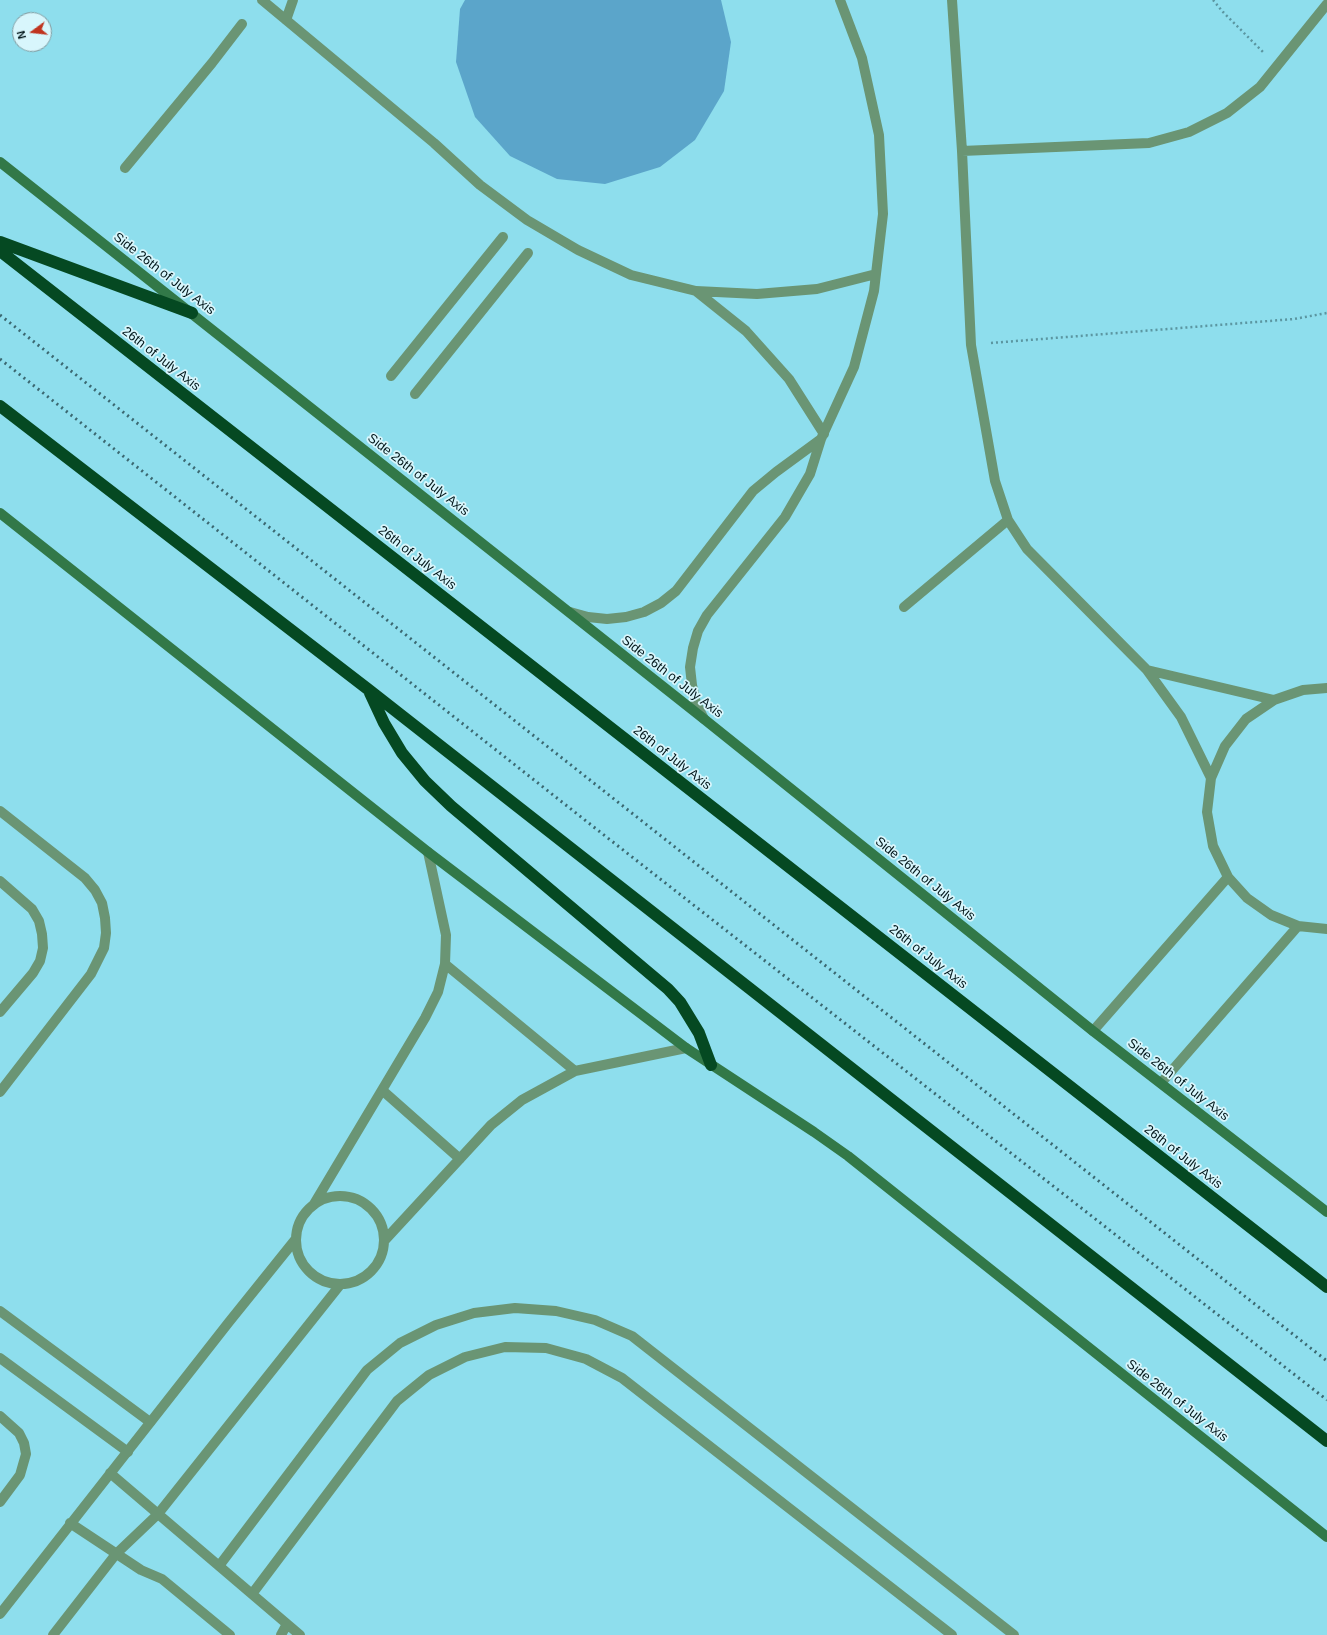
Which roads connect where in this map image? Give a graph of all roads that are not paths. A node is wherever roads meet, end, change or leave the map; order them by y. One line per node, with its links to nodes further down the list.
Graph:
1 (262, 0): 6 (street)
2 (293, 0): 6 (street)
3 (840, 0): 15 (street)
4 (952, 0): 8 (street)
5 (1327, 4): 8 (street)
6 (286, 20): 16 (street)
7 (242, 24): 10 (street)
8 (962, 151): 23 (street)
9 (0, 162): 17 (main road, Side 26th of July Axis)
10 (125, 168)
11 (504, 237): 18 (street)
12 (0, 242): 17 (highway)
13 (0, 251): 53 (highway, 26th of July Axis)
14 (528, 253): 19 (street)
15 (876, 274): 16 (street); 21 (street)
16 (696, 291): 21 (street)
17 (192, 313): 25 (main road, Side 26th of July Axis)
18 (391, 376)
19 (415, 394)
20 (0, 406): 28 (highway)
21 (822, 437): 25 (street); 30 (street)
22 (0, 513): 33 (main road, Side 26th of July Axis)
23 (1008, 520): 24 (street); 26 (street)
24 (904, 607)
25 (569, 612): 30 (main road, Side 26th of July Axis)
26 (1148, 670): 29 (street); 31 (street)
27 (1327, 688): 29 (street)
28 (369, 690): 42 (highway); 58 (highway)
29 (1274, 700): 31 (street)
30 (704, 719): 40 (main road, Side 26th of July Axis)
31 (1211, 778): 34 (street)
32 (0, 811): 46 (street)
33 (428, 852): 38 (street); 41 (main road, Side 26th of July Axis)
34 (1228, 877): 36 (street); 40 (street)
35 (0, 881): 39 (street)
36 (1298, 926): 37 (street); 44 (street)
37 (1327, 929)
38 (446, 964): 43 (street); 45 (street)
39 (0, 1012)
40 (1093, 1031): 44 (main road, Side 26th of July Axis)
41 (686, 1048): 42 (main road, Side 26th of July Axis); 43 (street)
42 (711, 1065): 64 (main road, Side 26th of July Axis)
43 (574, 1071): 47 (street)
44 (1161, 1082): 49 (main road, Side 26th of July Axis)
45 (382, 1090): 47 (street); 48 (street)
46 (0, 1092)
47 (460, 1158): 51 (street)
48 (314, 1204): 50 (street); 51 (street)
49 (1327, 1212)
50 (295, 1240): 52 (street); 57 (street)
51 (384, 1241): 52 (street)
52 (340, 1285): 62 (street)
53 (1327, 1287)
54 (0, 1311): 57 (street)
55 (0, 1358): 59 (street)
56 (0, 1416): 61 (street)
57 (150, 1422): 59 (street)
58 (1327, 1441)
59 (128, 1452): 60 (street)
60 (110, 1474): 62 (street); 63 (street)
61 (0, 1502)
62 (158, 1514): 65 (street); 66 (street)
63 (70, 1523): 65 (street); 68 (street)
64 (1327, 1537)
65 (116, 1554): 70 (street); 71 (street)
66 (219, 1566): 67 (street); 75 (street)
67 (252, 1594): 69 (street); 74 (street)
68 (0, 1614)
69 (287, 1624): 72 (street); 73 (street)
70 (53, 1635)
71 (230, 1635)
72 (281, 1635)
73 (300, 1635)
74 (952, 1635)
75 (1014, 1635)

